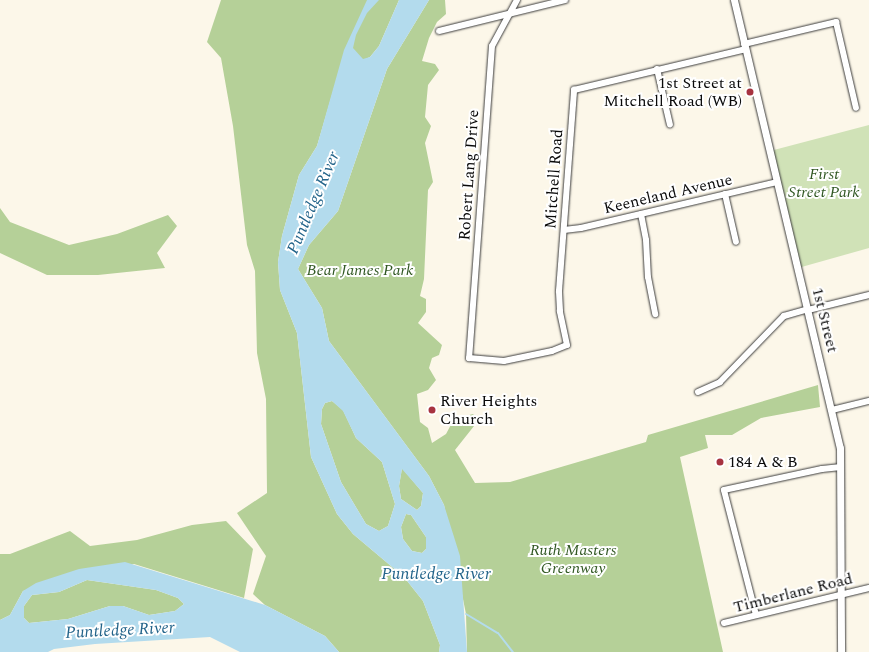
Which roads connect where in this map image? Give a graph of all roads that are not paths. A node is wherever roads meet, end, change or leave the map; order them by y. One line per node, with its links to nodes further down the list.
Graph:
1 (517, 0): 4 (street, Robert Lang Drive)
2 (565, 0): 4 (street)
3 (734, 0): 6 (street, 1st Street)
4 (510, 13): 5 (street); 18 (street, Robert Lang Drive)
5 (439, 31)
6 (745, 47): 7 (street, Mitchell Road); 8 (street, Mitchell Road); 10 (street, 1st Street)
7 (657, 69): 9 (street); 13 (street, Mitchell Road)
8 (856, 108)
9 (670, 125)
10 (778, 182): 11 (street, Keeneland Avenue); 16 (street, 1st Street)
11 (724, 194): 12 (street, Keeneland Avenue); 14 (street)
12 (641, 214): 13 (street, Keeneland Avenue); 17 (street)
13 (564, 230): 18 (street, Mitchell Road)
14 (736, 242)
15 (869, 295): 16 (street)
16 (808, 310): 19 (street); 21 (street, 1st Street)
17 (655, 314)
18 (469, 358)
19 (698, 392)
20 (869, 401): 21 (street)
21 (832, 410): 22 (street, 1st Street)
22 (841, 467): 24 (street, 1st Street); 25 (street)
23 (869, 588): 24 (street, Timberlane Road)
24 (841, 595): 25 (street, Timberlane Road); 27 (street, 1st Street)
25 (756, 615): 26 (street, Timberlane Road)
26 (724, 623)
27 (841, 652)

